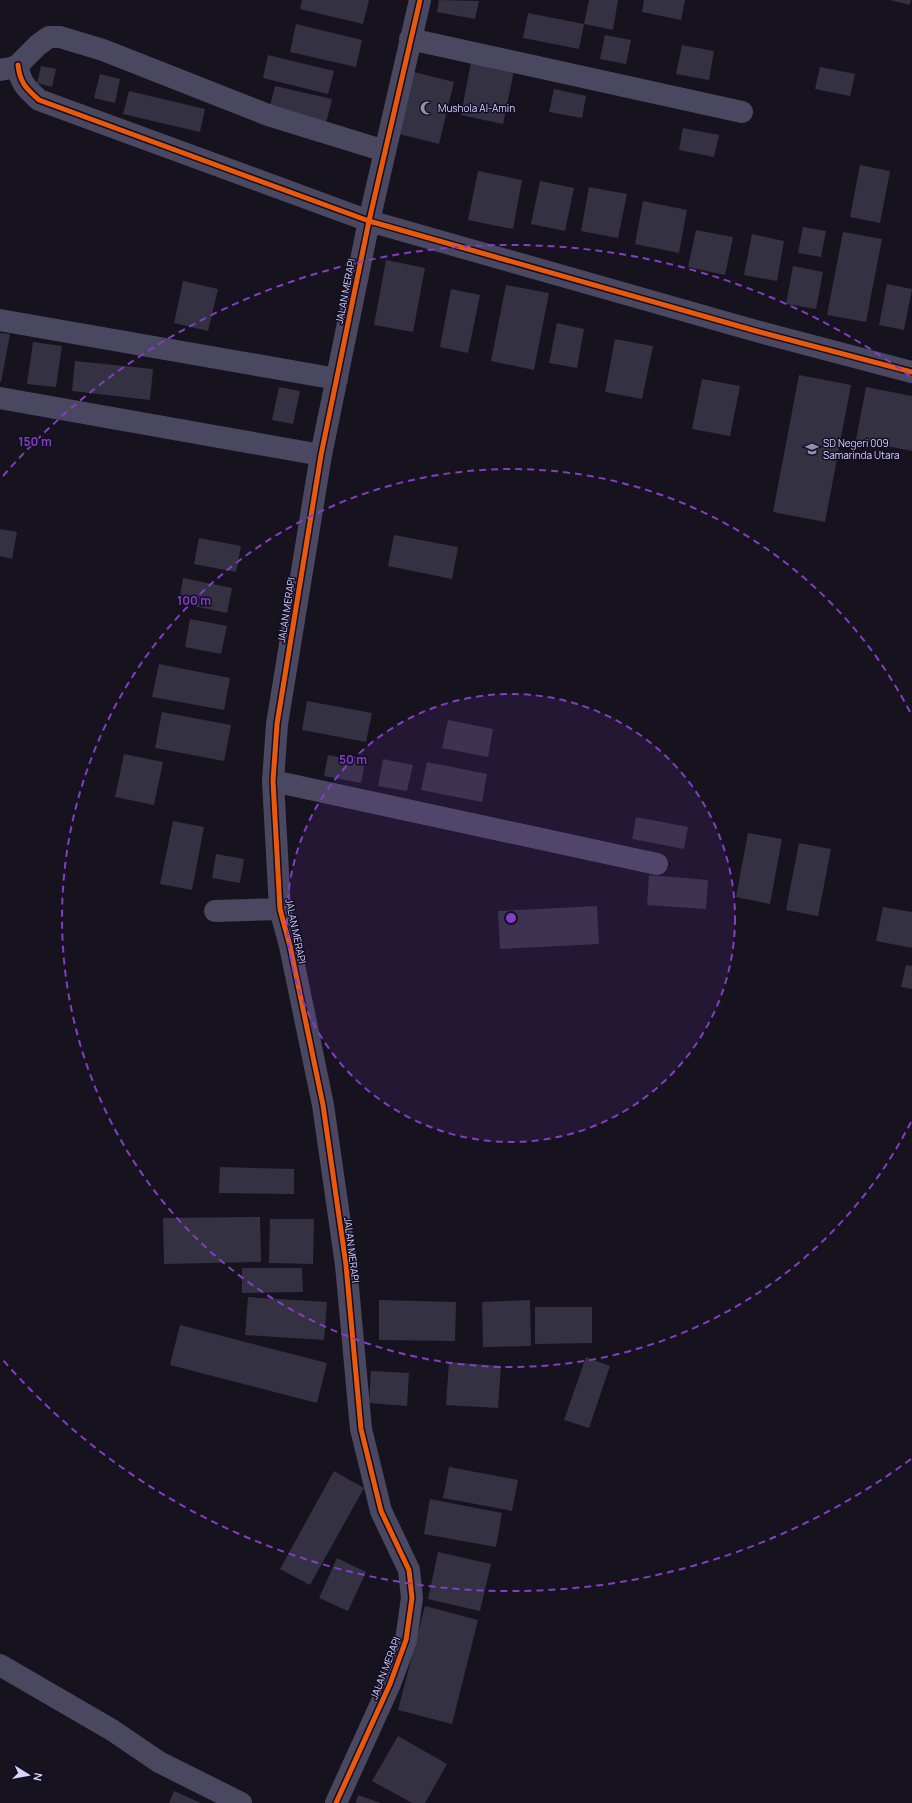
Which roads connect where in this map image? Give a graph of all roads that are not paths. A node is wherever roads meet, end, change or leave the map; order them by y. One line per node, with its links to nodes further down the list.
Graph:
1 (420, 0): 2 (street, JALAN MERAPI)
2 (410, 39): 4 (street); 5 (street, JALAN MERAPI)
3 (9, 68): 5 (street); 6 (street)
4 (742, 112)
5 (385, 151): 6 (street, JALAN MERAPI)
6 (369, 220): 8 (street); 9 (street, JALAN MERAPI)
7 (0, 320): 9 (street)
8 (912, 372)
9 (337, 379): 11 (street, JALAN MERAPI)
10 (0, 398): 11 (street)
11 (321, 455): 12 (street, JALAN MERAPI)
12 (274, 781): 13 (street); 14 (street, JALAN MERAPI)
13 (657, 864)
14 (280, 908): 15 (street); 18 (street, JALAN MERAPI)
15 (215, 911)
16 (0, 1666): 17 (street)
17 (242, 1803)
18 (336, 1803)

